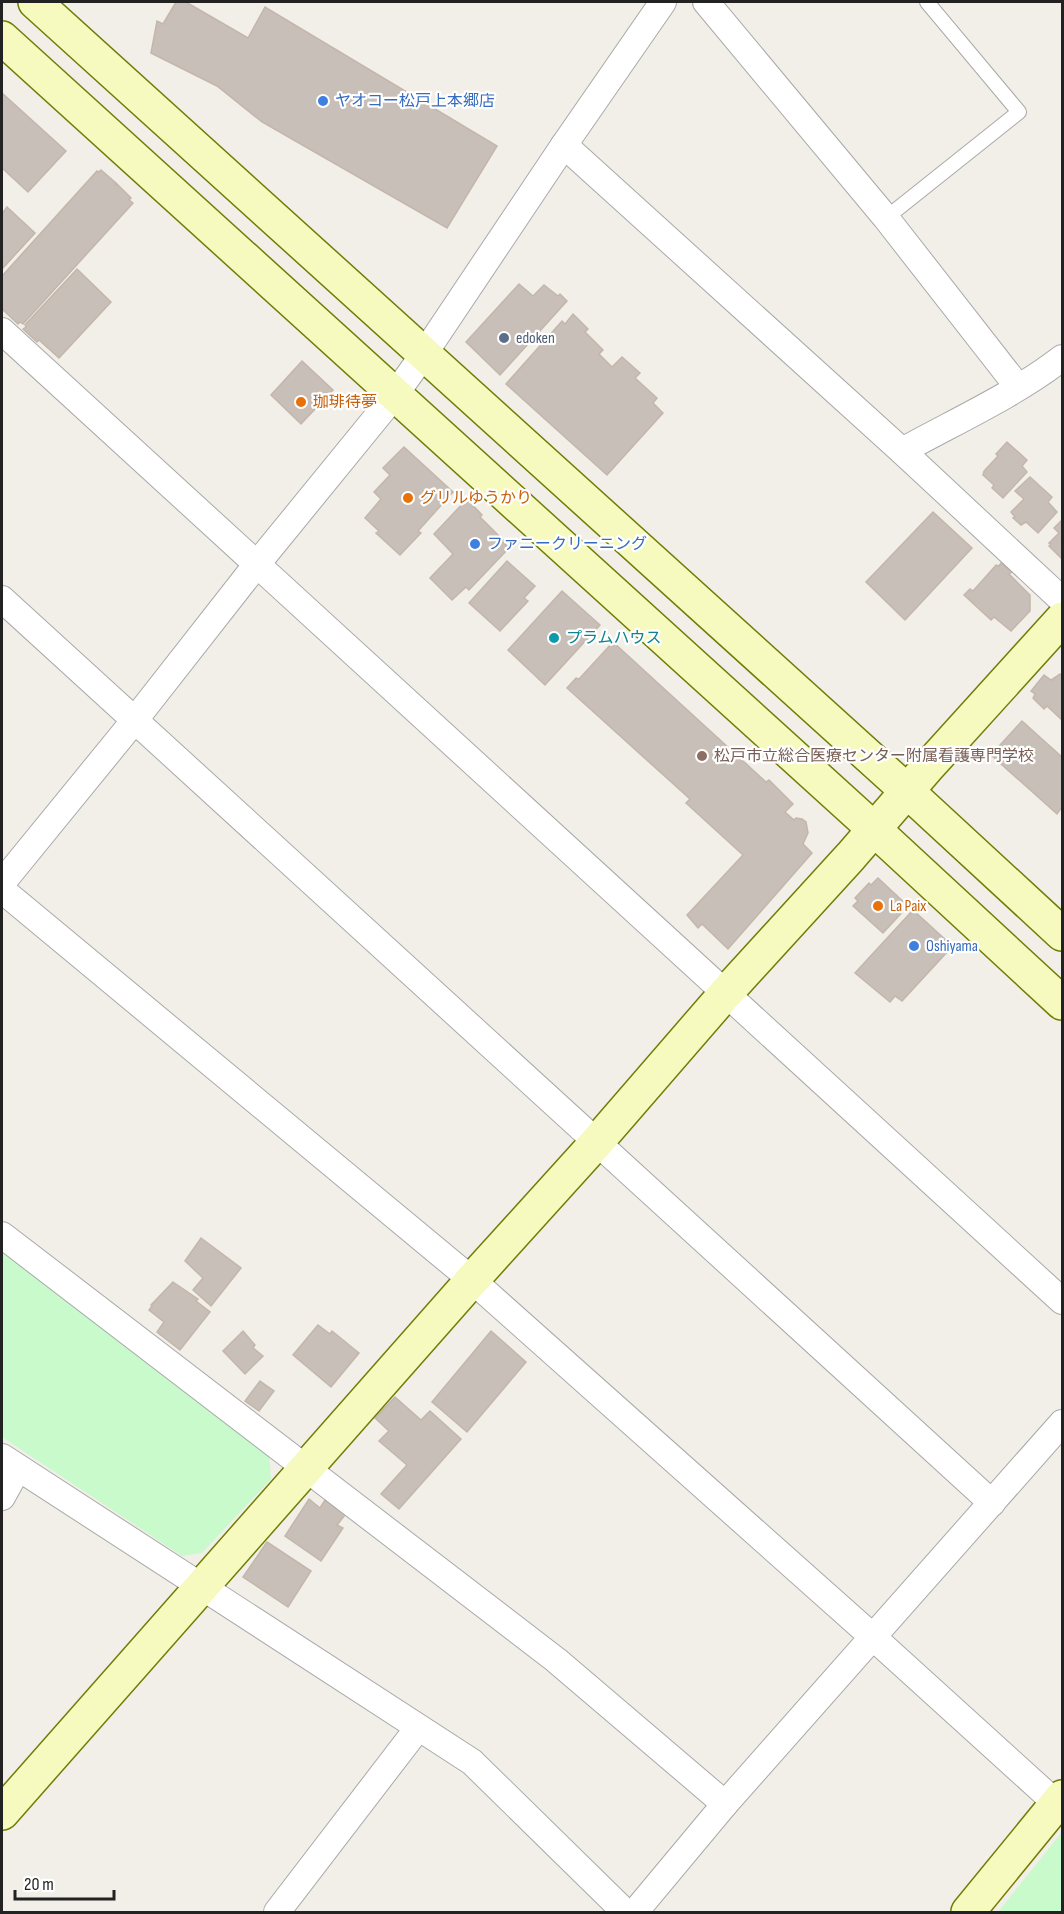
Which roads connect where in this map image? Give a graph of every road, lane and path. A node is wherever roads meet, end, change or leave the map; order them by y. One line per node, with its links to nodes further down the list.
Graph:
1 (35, 2): 9 (street)
2 (663, 2): 6 (street)
3 (706, 2): 7 (street)
4 (927, 2): 7 (lane)
5 (2, 38): 12 (street)
6 (564, 145): 9 (street); 13 (street)
7 (886, 218): 11 (street)
8 (2, 330): 14 (street)
9 (424, 354): 12 (street); 19 (street)
10 (1062, 358): 11 (street)
11 (1018, 387): 13 (street)
12 (394, 396): 14 (street); 20 (street)
13 (902, 451): 16 (street)
14 (257, 564): 18 (street); 24 (street)
15 (2, 599): 18 (street)
16 (1062, 600)
17 (1062, 619): 19 (street)
18 (134, 721): 21 (street); 26 (street)
19 (908, 791): 20 (street); 23 (street)
20 (875, 830): 24 (street); 25 (street)
21 (2, 883)
22 (2, 890): 28 (street)
23 (1062, 934)
24 (725, 994): 26 (street); 29 (street)
25 (1062, 1003)
26 (596, 1143): 28 (street); 34 (street)
27 (2, 1235): 32 (street)
28 (472, 1280): 32 (street); 36 (street)
29 (1062, 1301)
30 (1062, 1423): 34 (street)
31 (10, 1462): 33 (street); 35 (street)
32 (305, 1469): 35 (street); 39 (street)
33 (2, 1497)
34 (992, 1503): 36 (street)
35 (201, 1585): 37 (street); 40 (street)
36 (874, 1638): 38 (street); 39 (street)
37 (418, 1728): 41 (street); 42 (street)
38 (1060, 1800): 44 (street)
39 (725, 1804): 43 (street)
40 (2, 1813)
41 (277, 1912)
42 (625, 1912)
43 (635, 1912)
44 (968, 1912)

